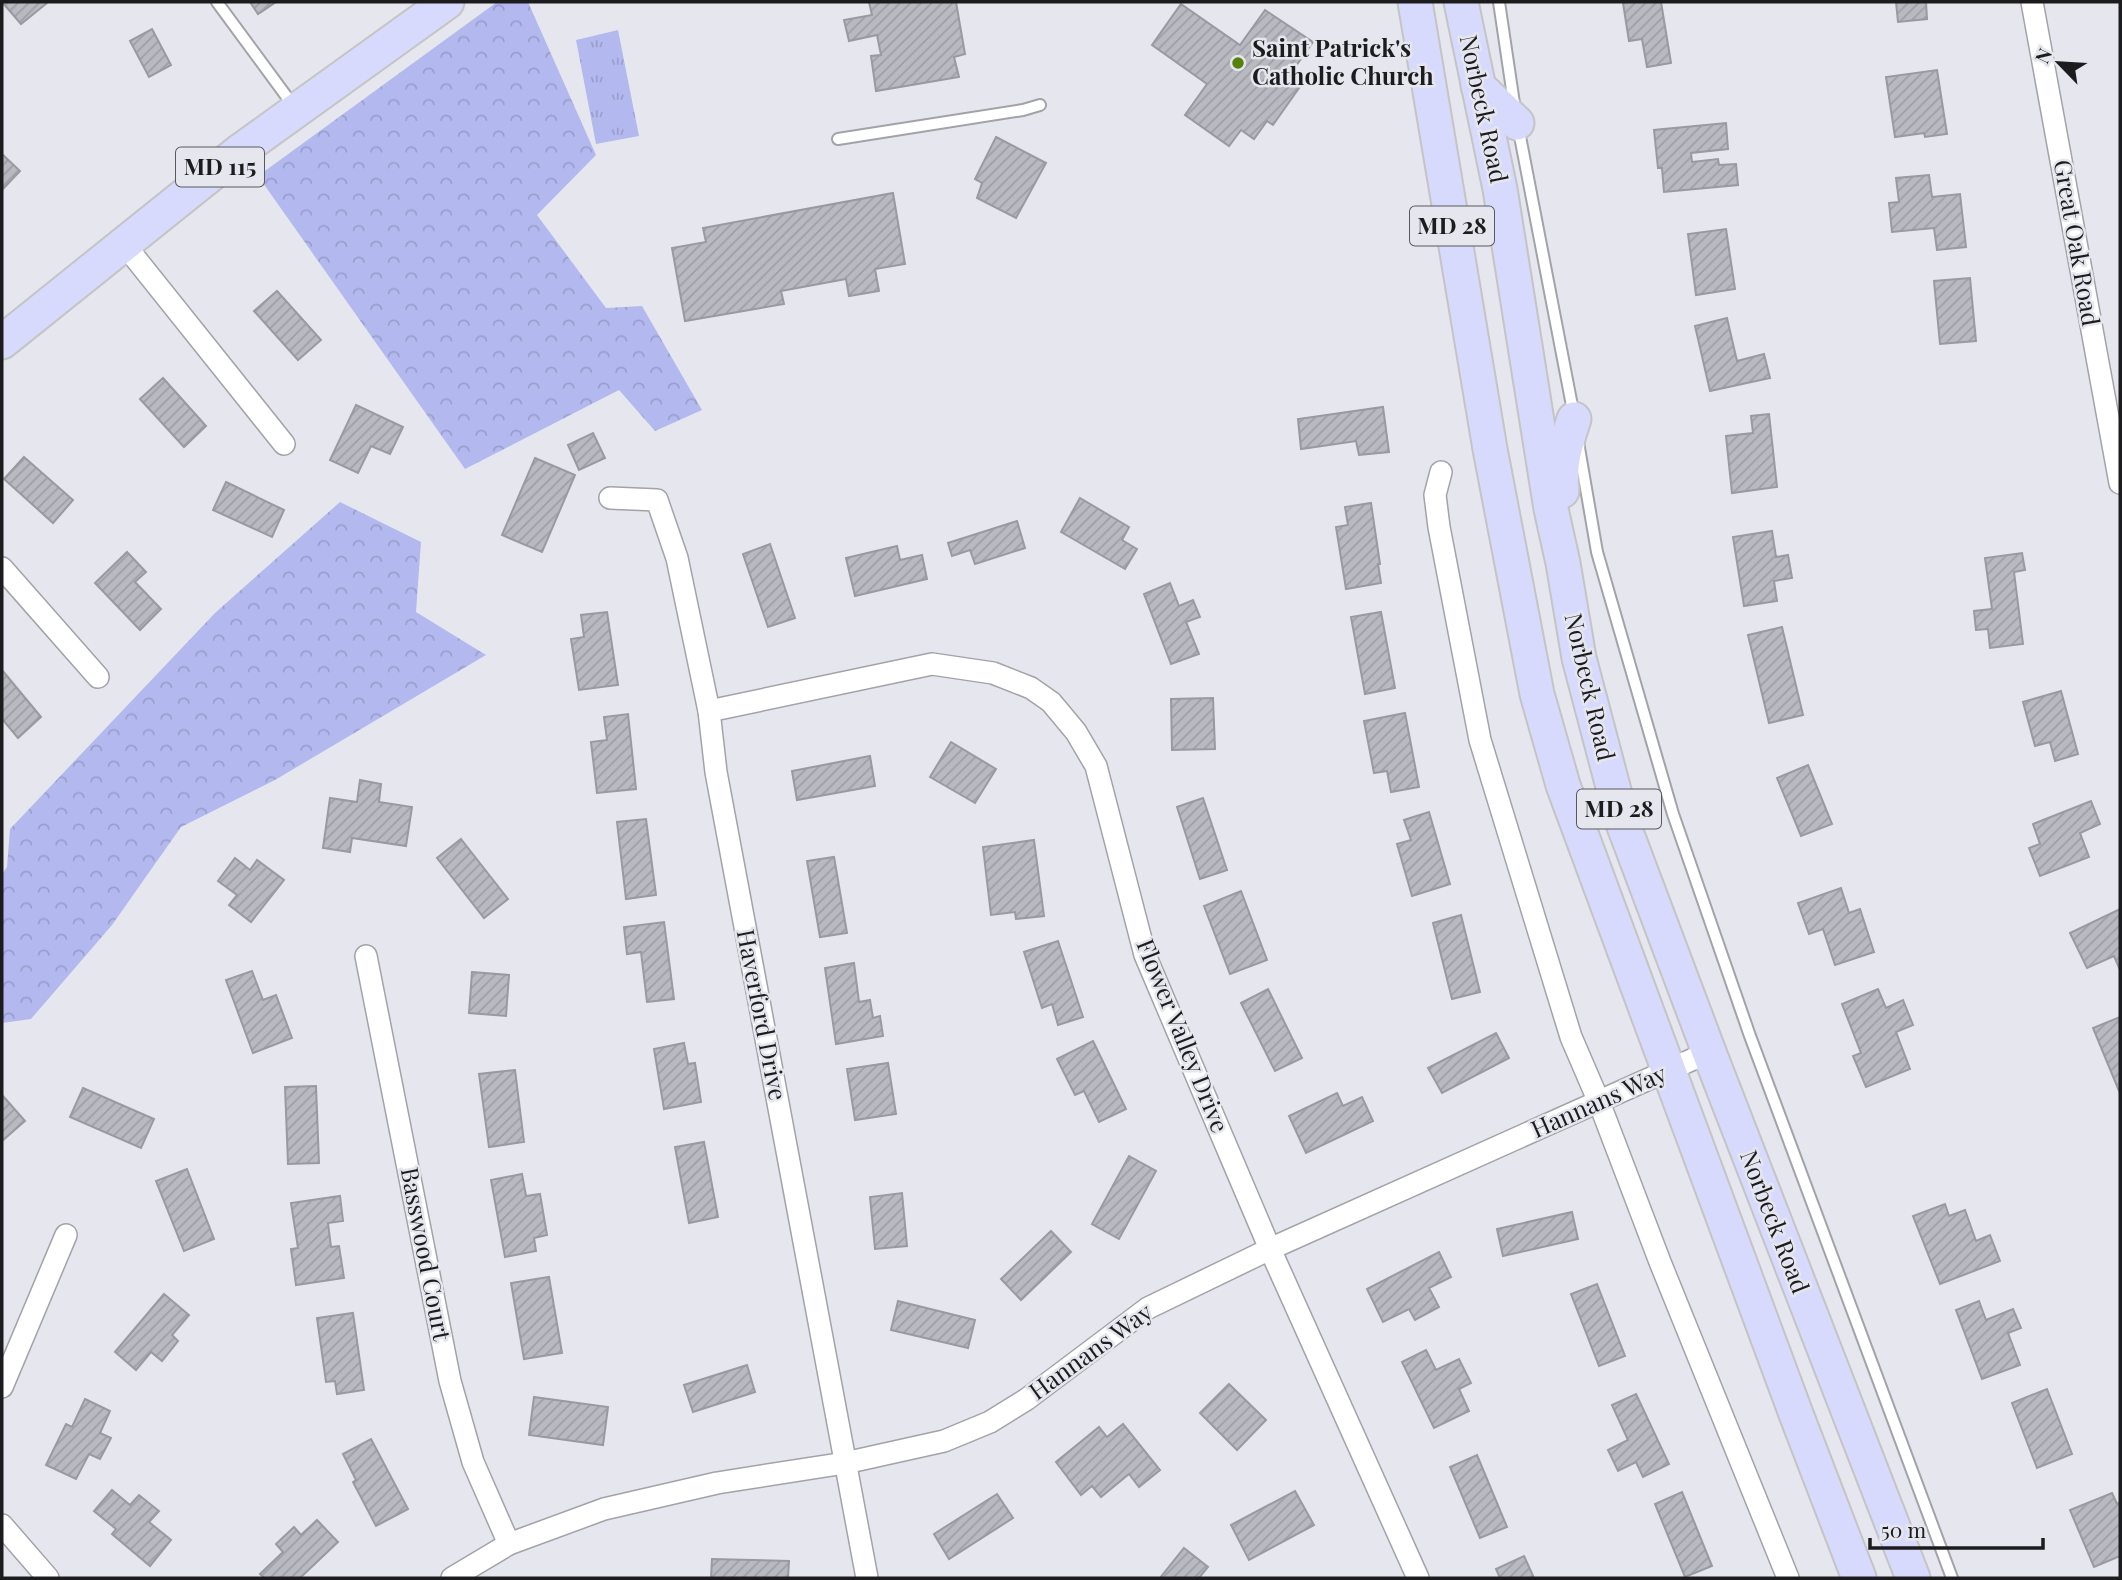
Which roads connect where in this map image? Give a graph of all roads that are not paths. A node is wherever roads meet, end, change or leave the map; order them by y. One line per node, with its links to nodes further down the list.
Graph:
1 (217, 2): 11 (lane)
2 (1415, 2): 27 (main road, Norbeck Road / MD 28)
3 (1438, 2): 8 (main road)
4 (1461, 2): 8 (main road, Norbeck Road / MD 28)
5 (1499, 2): 12 (lane)
6 (2032, 2): 19 (street, Great Oak Road)
7 (429, 10): 11 (main road, MD 115)
8 (1470, 50): 9 (main road, Norbeck Road / MD 28)
9 (1478, 86): 12 (main road); 21 (main road, Norbeck Road / MD 28)
10 (1041, 105): 13 (lane)
11 (296, 110): 14 (main road, MD 115)
12 (1517, 123): 16 (lane)
13 (838, 139)
14 (124, 244): 15 (main road, MD 115); 17 (street)
15 (2, 342)
16 (1574, 419): 21 (main road); 42 (lane)
17 (284, 444)
18 (1441, 472): 28 (street)
19 (2120, 483)
20 (610, 498): 24 (street, Haverford Drive)
21 (1563, 563): 26 (main road, Norbeck Road / MD 28)
22 (2, 568): 23 (street)
23 (98, 677)
24 (709, 711): 30 (street, Flower Valley Drive); 32 (street, Haverford Drive)
25 (366, 956): 34 (street, Basswood Court)
26 (1709, 1052): 27 (street, Hannans Way); 41 (main road, Norbeck Road / MD 28)
27 (1668, 1072): 28 (street, Hannans Way); 40 (main road, Norbeck Road / MD 28)
28 (1599, 1102): 30 (street, Hannans Way); 39 (street)
29 (66, 1235): 31 (street)
30 (1270, 1249): 32 (street, Hannans Way); 38 (street, Flower Valley Drive)
31 (2, 1387)
32 (845, 1462): 34 (street, Hannans Way); 37 (street, Haverford Drive)
33 (2, 1525): 35 (street)
34 (509, 1544): 36 (street, Hannans Way)
35 (48, 1578)
36 (452, 1578)
37 (867, 1578)
38 (1418, 1578)
39 (1788, 1578)
40 (1859, 1578)
41 (1913, 1578)
42 (1952, 1578)

